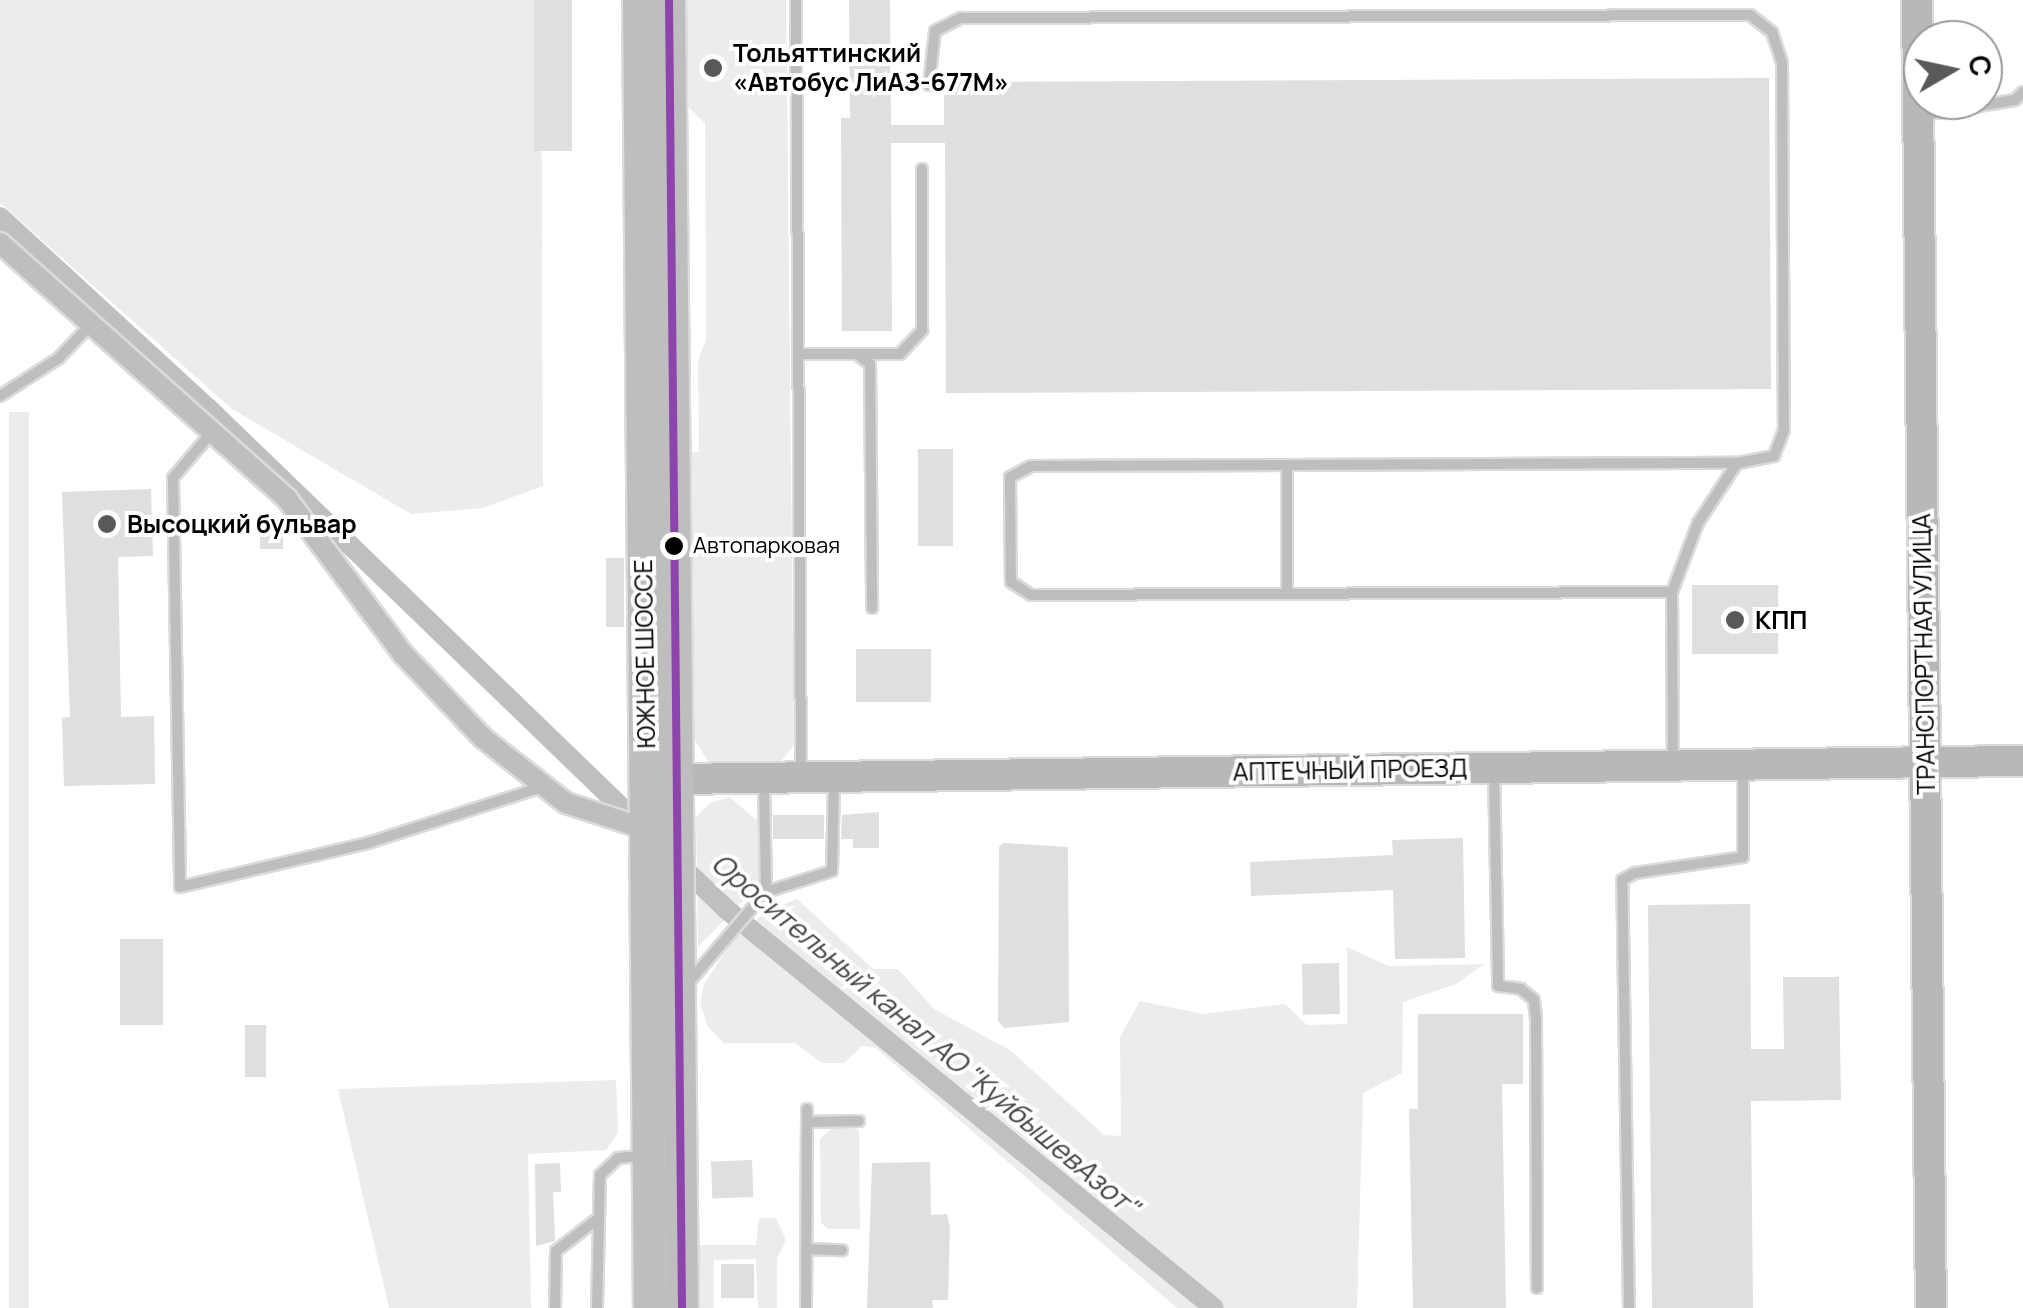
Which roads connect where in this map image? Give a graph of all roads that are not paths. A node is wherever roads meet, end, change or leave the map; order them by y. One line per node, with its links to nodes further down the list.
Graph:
1 (639, 0): 28 (main road, ЮЖНОЕ ШОССЕ)
2 (668, 0): 23 (main road, ЮЖНОЕ ШОССЕ)
3 (796, 0): 9 (lane)
4 (928, 85): 13 (lane)
5 (1918, 120): 19 (street, ТРАНСПОРТНАЯ УЛИЦА)
6 (922, 169): 10 (lane)
7 (0, 243): 8 (street)
8 (91, 324): 11 (lane); 12 (street)
9 (798, 354): 10 (lane); 25 (lane)
10 (857, 354): 17 (lane)
11 (0, 396)
12 (212, 432): 27 (street); 27 (lane)
13 (1737, 463): 14 (lane); 15 (lane)
14 (1287, 465): 16 (lane); 16 (lane)
15 (1672, 592): 16 (lane); 21 (lane)
16 (1288, 594)
17 (872, 608)
18 (2023, 761): 19 (street, АПТЕЧНЫЙ ПРОЕЗД)
19 (1925, 762): 20 (street, АПТЕЧНЫЙ ПРОЕЗД); 45 (street, ТРАНСПОРТНАЯ УЛИЦА)
20 (1743, 765): 21 (street, АПТЕЧНЫЙ ПРОЕЗД); 44 (lane)
21 (1673, 766): 22 (street, АПТЕЧНЫЙ ПРОЕЗД)
22 (1494, 768): 26 (street, АПТЕЧНЫЙ ПРОЕЗД); 38 (lane)
23 (676, 778): 24 (street, АПТЕЧНЫЙ ПРОЕЗД); 30 (main road, ЮЖНОЕ ШОССЕ)
24 (764, 778): 25 (street, АПТЕЧНЫЙ ПРОЕЗД); 29 (lane)
25 (801, 778): 26 (street, АПТЕЧНЫЙ ПРОЕЗД)
26 (834, 778): 29 (lane)
27 (543, 786): 28 (street)
28 (646, 828): 34 (main road, ЮЖНОЕ ШОССЕ)
29 (766, 892): 30 (lane)
30 (678, 994): 42 (main road, ЮЖНОЕ ШОССЕ)
31 (807, 1109): 33 (lane)
32 (859, 1121): 33 (lane)
33 (807, 1122): 36 (lane)
34 (649, 1156): 35 (lane); 41 (main road, ЮЖНОЕ ШОССЕ)
35 (596, 1220): 39 (lane); 40 (lane)
36 (806, 1249): 37 (lane); 43 (lane)
37 (842, 1250)
38 (1537, 1288)
39 (555, 1308)
40 (597, 1308)
41 (650, 1308)
42 (682, 1308)
43 (806, 1308)
44 (1629, 1308)
45 (1931, 1308)

